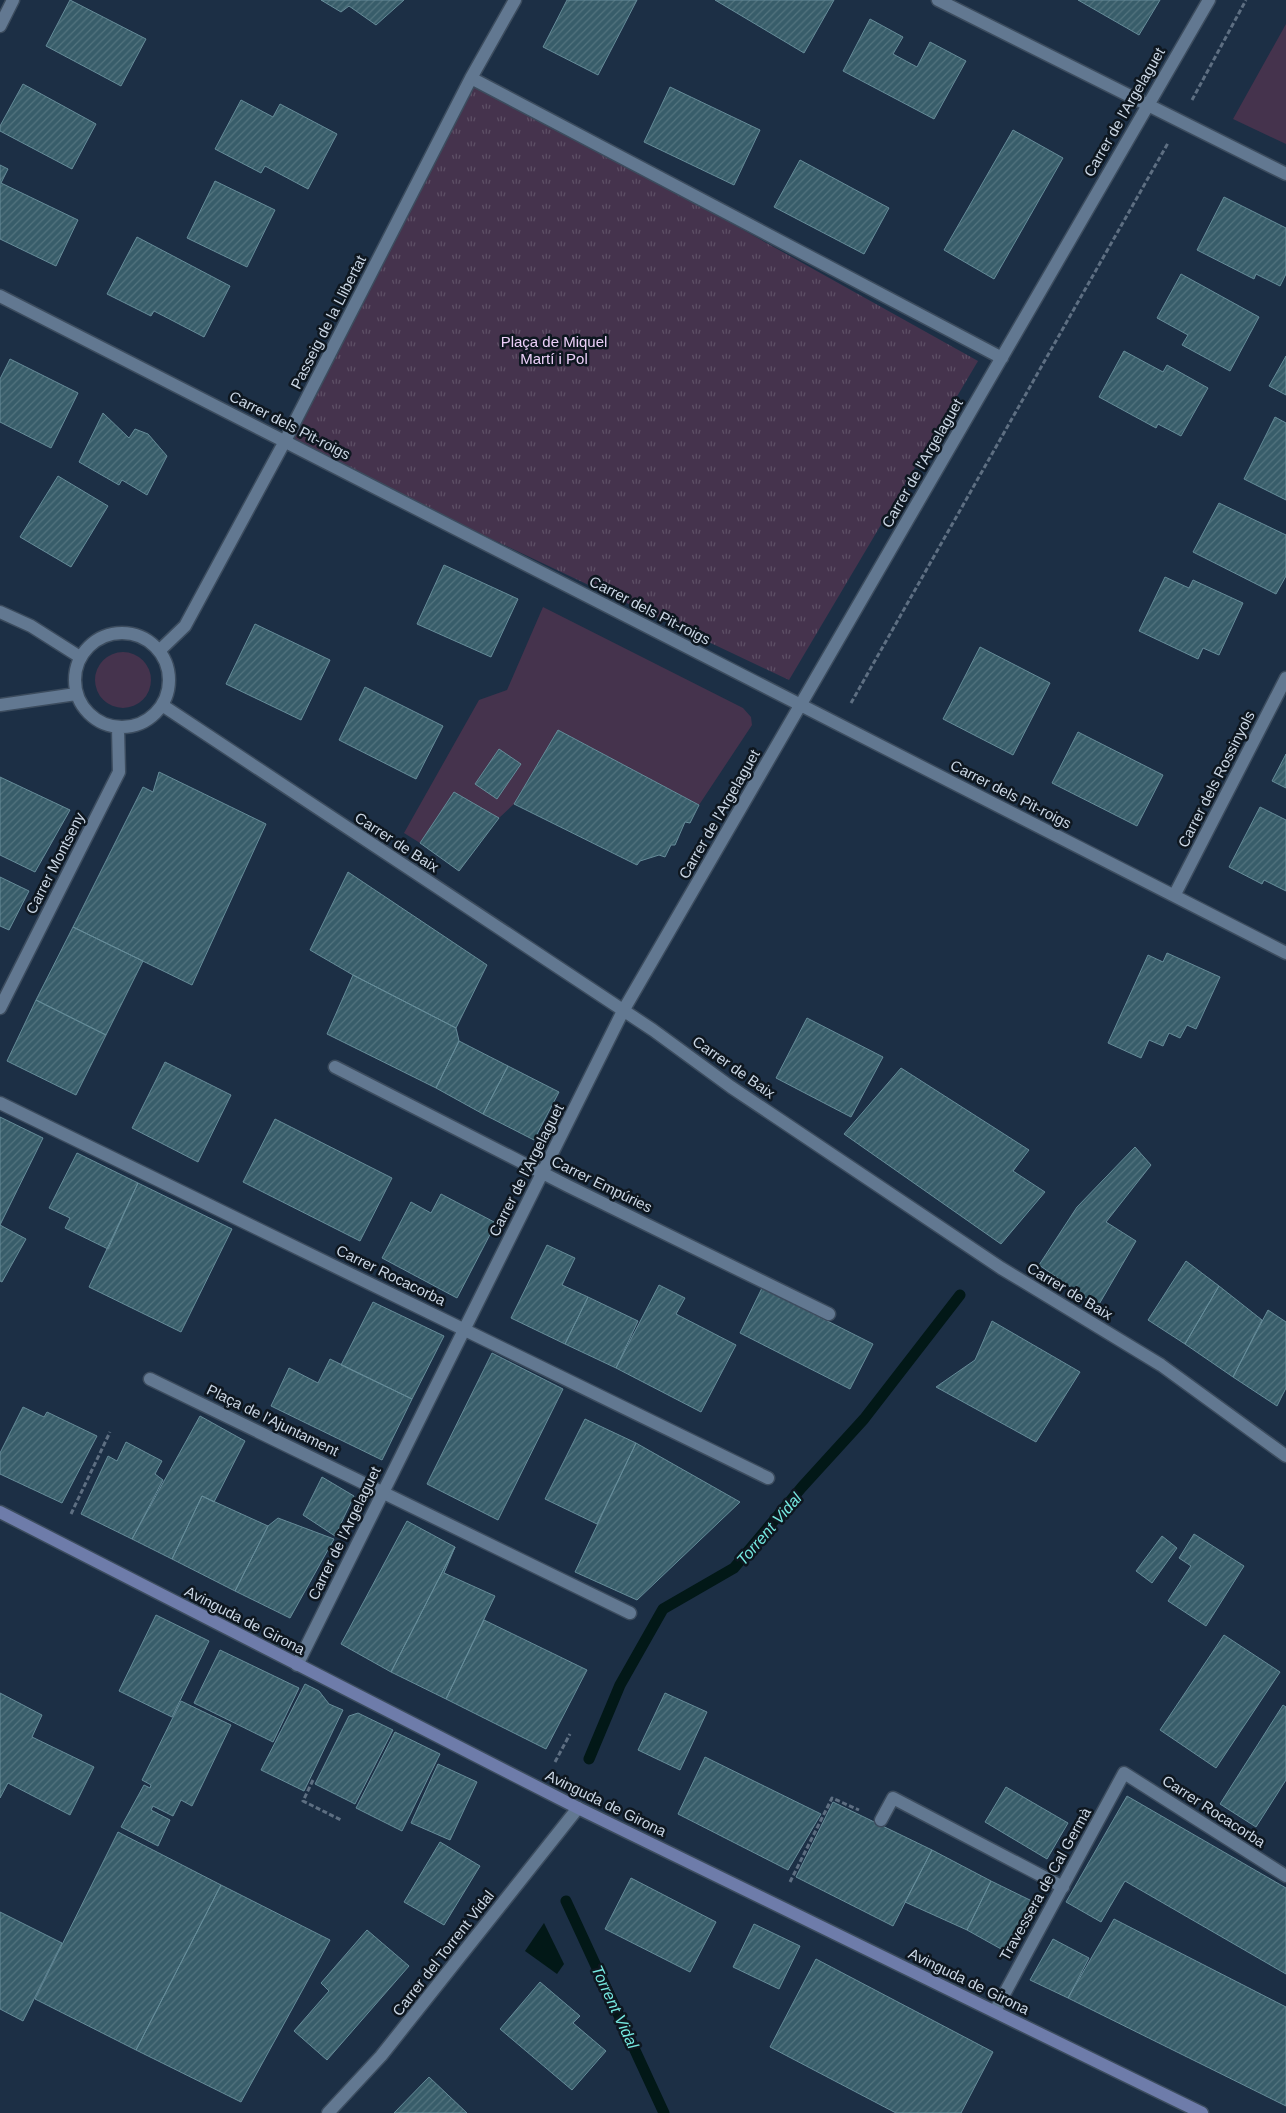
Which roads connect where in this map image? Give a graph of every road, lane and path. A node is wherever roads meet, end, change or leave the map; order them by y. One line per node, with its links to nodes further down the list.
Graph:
1 (13, 0): 6 (street)
2 (515, 0): 7 (street, Passeig de la Llibertat)
3 (938, 0): 8 (street)
4 (1209, 0): 8 (street, Carrer de l'Argelaguet)
5 (1246, 0): 9 (path)
6 (0, 26)
7 (471, 78): 12 (street); 13 (street, Passeig de la Llibertat)
8 (1147, 104): 9 (street); 12 (street, Carrer de l'Argelaguet)
9 (1180, 121): 10 (street); 22 (path)
10 (1286, 174)
11 (0, 296): 13 (street, Carrer dels Pit-roigs)
12 (1002, 358): 21 (street, Carrer de l'Argelaguet)
13 (285, 441): 15 (street, Passeig de la Llibertat); 21 (street, Carrer dels Pit-roigs)
14 (0, 612): 16 (street)
15 (159, 651): 16 (street); 20 (street)
16 (80, 657): 18 (street)
17 (1286, 678): 24 (street, Carrer dels Rossinyols)
18 (76, 694): 19 (street); 23 (street)
19 (0, 705)
20 (162, 705): 23 (street); 27 (street, Carrer de Baix)
21 (801, 706): 22 (street, Carrer dels Pit-roigs); 27 (street, Carrer de l'Argelaguet)
22 (839, 725): 24 (street, Carrer dels Pit-roigs)
23 (118, 727): 26 (street, Carrer Montseny)
24 (1175, 894): 25 (street, Carrer dels Pit-roigs)
25 (1286, 953)
26 (0, 1008)
27 (623, 1010): 30 (street, Carrer de l'Argelaguet); 35 (street, Carrer de Baix)
28 (335, 1068): 30 (street, Carrer Empúries)
29 (0, 1103): 32 (street, Carrer Rocacorba)
30 (543, 1173): 31 (street, Carrer Empúries); 32 (street, Carrer de l'Argelaguet)
31 (829, 1314)
32 (464, 1329): 36 (street, Carrer Rocacorba); 37 (street, Carrer de l'Argelaguet)
33 (150, 1379): 37 (street, Plaça de l'Ajuntament)
34 (110, 1432): 39 (path)
35 (1286, 1456)
36 (768, 1478)
37 (382, 1491): 40 (street, Plaça de l'Ajuntament); 41 (street, Carrer de l'Argelaguet)
38 (0, 1512): 41 (main road, Avinguda de Girona)
39 (71, 1514)
40 (630, 1614)
41 (297, 1665): 46 (main road, Avinguda de Girona)
42 (570, 1734): 43 (path)
43 (555, 1762)
44 (1124, 1773): 49 (street, Carrer Rocacorba); 50 (street, Travessera de Cal Germà)
45 (313, 1780): 47 (path)
46 (578, 1808): 51 (main road, Avinguda de Girona); 53 (street, Carrer del Torrent Vidal)
47 (341, 1820)
48 (881, 1820): 50 (street); 51 (path)
49 (1286, 1876)
50 (1063, 1887): 52 (street, Travessera de Cal Germà)
51 (778, 1905): 52 (main road, Avinguda de Girona)
52 (995, 2011): 54 (main road, Avinguda de Girona)
53 (328, 2113)
54 (1202, 2113)

